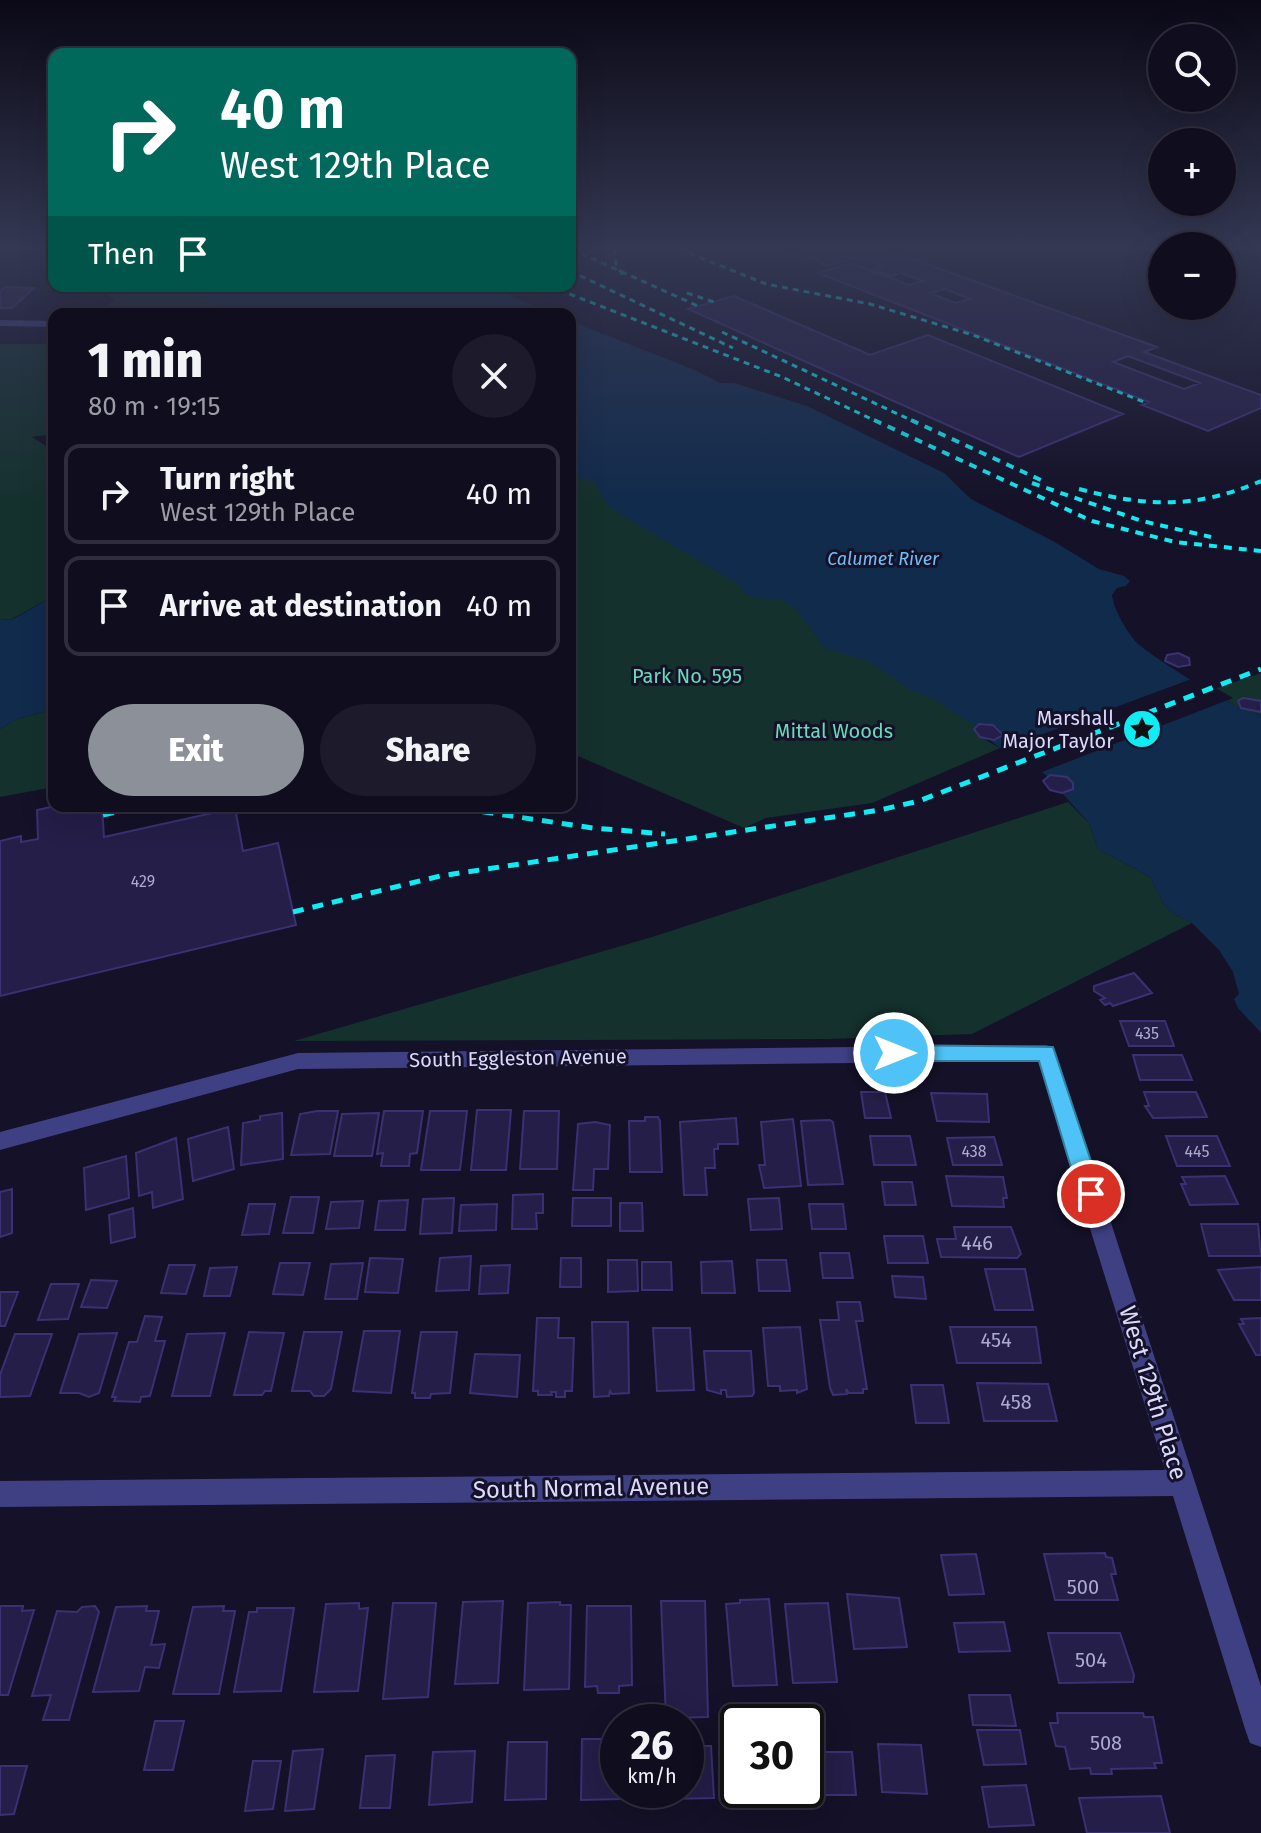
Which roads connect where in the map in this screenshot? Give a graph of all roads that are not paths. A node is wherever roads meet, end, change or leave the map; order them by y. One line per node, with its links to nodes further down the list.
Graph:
1 (1046, 1053): 2 (street, South Eggleston Avenue); 3 (street, West 129th Place)
2 (0, 1141)
3 (1181, 1483): 4 (street, South Normal Avenue); 5 (street, West 129th Place)
4 (0, 1494)
5 (1261, 1732)

